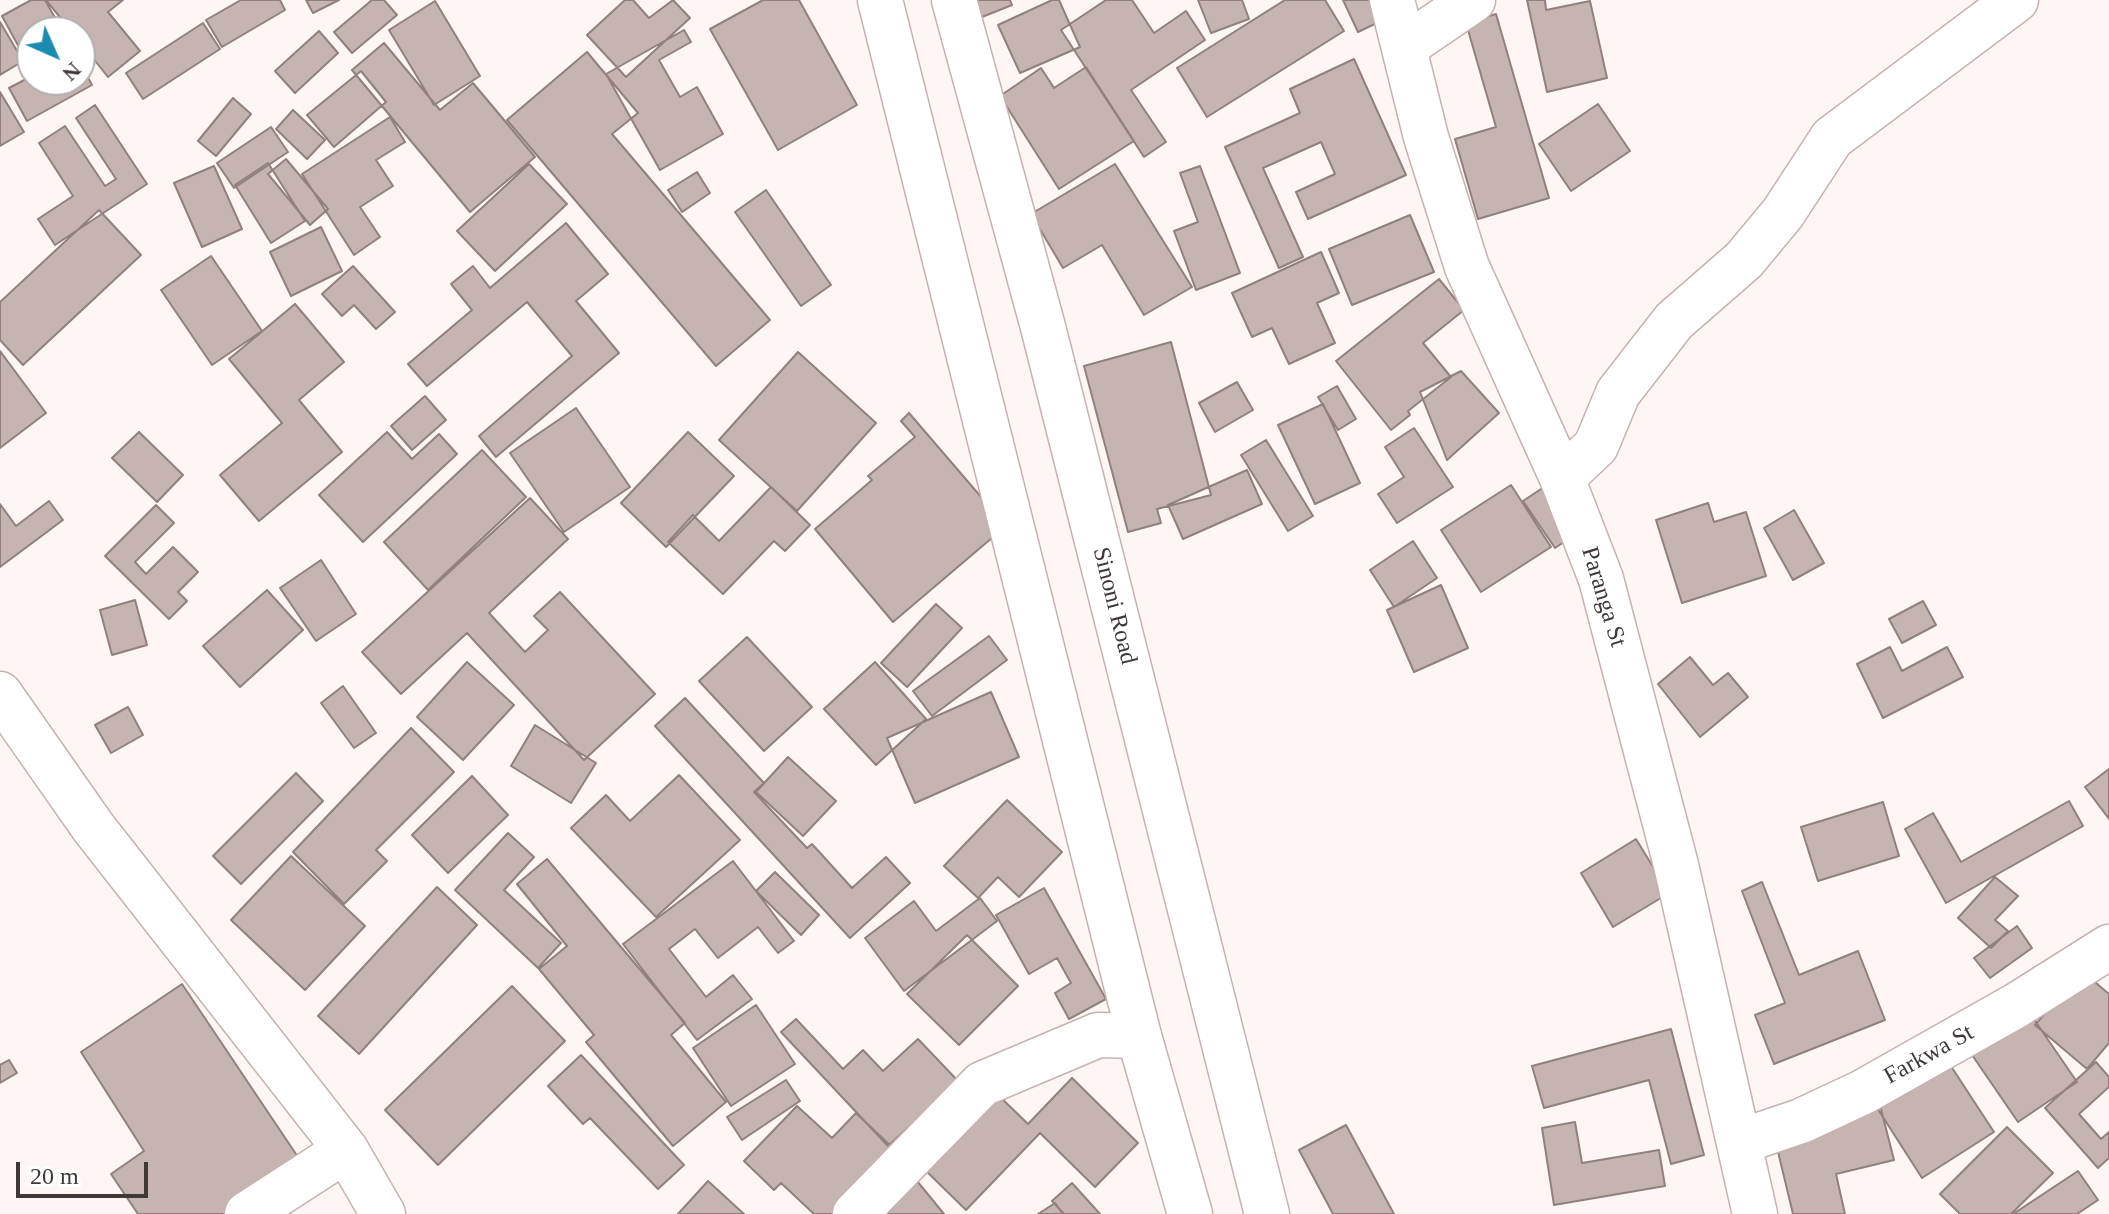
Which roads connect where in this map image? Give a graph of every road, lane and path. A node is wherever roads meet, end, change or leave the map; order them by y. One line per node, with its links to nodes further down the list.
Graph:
1 (880, 0): 10 (street)
2 (954, 0): 17 (street, Sinoni Road)
3 (1392, 0): 6 (street, Paranga St)
4 (1473, 0): 6 (street)
5 (2016, 0): 7 (street)
6 (1404, 47): 7 (street, Paranga St)
7 (1562, 478): 11 (street, Paranga St)
8 (0, 694): 12 (street)
9 (2109, 947): 11 (street, Farkwa St)
10 (1139, 1036): 15 (street); 16 (street)
11 (1739, 1142): 18 (street, Paranga St)
12 (346, 1150): 13 (street); 14 (street)
13 (247, 1214)
14 (383, 1214)
15 (855, 1214)
16 (1190, 1214)
17 (1267, 1214)
18 (1755, 1214)

